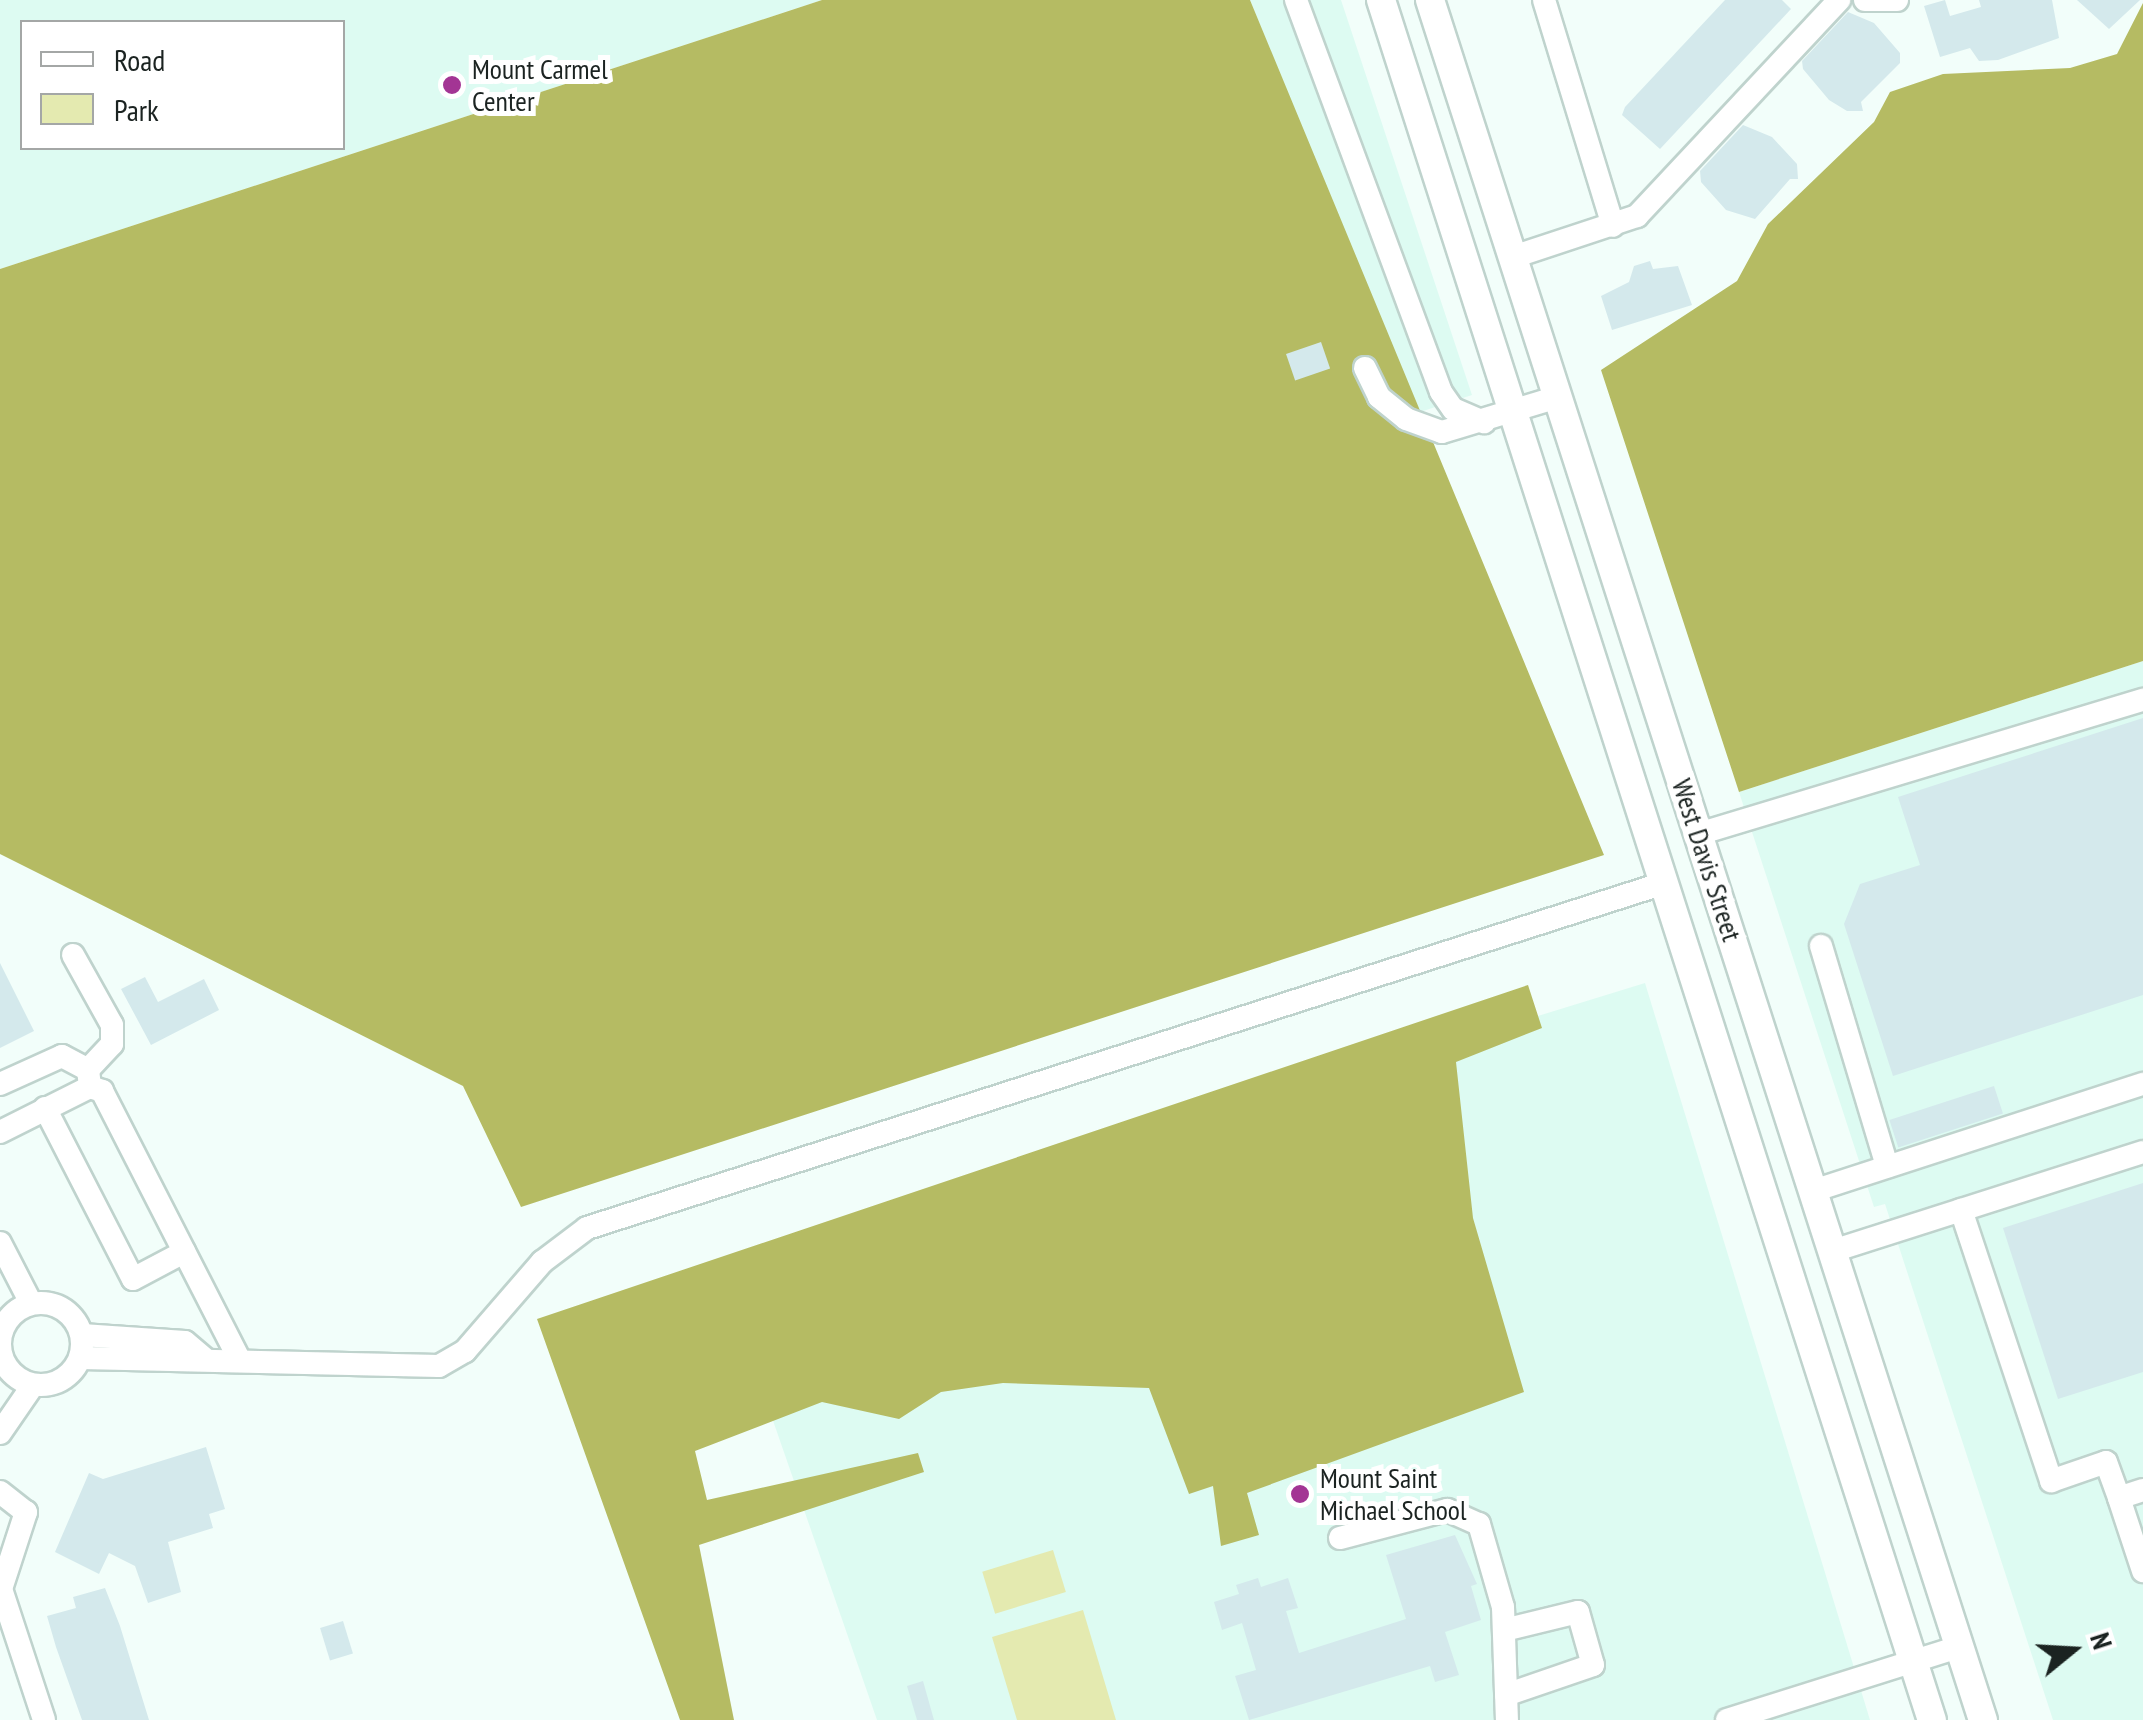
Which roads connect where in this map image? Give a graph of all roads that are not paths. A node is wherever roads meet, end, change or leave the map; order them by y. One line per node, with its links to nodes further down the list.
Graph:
1 (1296, 0): 13 (lane)
2 (1381, 0): 12 (main road, West Davis Street)
3 (1430, 0): 9 (main road, West Davis Street)
4 (1544, 0): 8 (lane)
5 (1839, 0): 8 (lane)
6 (1865, 0): 7 (lane)
7 (1897, 0)
8 (1613, 226): 9 (lane)
9 (1513, 257): 11 (main road, West Davis Street)
10 (1365, 368): 13 (lane)
11 (1558, 396): 12 (lane); 15 (main road, West Davis Street)
12 (1514, 412): 13 (lane); 16 (main road, West Davis Street)
13 (1484, 422)
14 (2143, 700): 15 (lane)
15 (1698, 834): 26 (main road, West Davis Street)
16 (1664, 884): 34 (lane); 43 (main road, West Davis Street)
17 (1821, 946): 25 (lane)
18 (73, 955): 19 (lane)
19 (89, 1078): 20 (lane); 22 (lane); 30 (lane)
20 (0, 1084)
21 (2143, 1084): 25 (lane)
22 (45, 1108): 23 (lane); 30 (lane)
23 (0, 1132)
24 (2143, 1152): 27 (lane)
25 (1887, 1166): 26 (lane)
26 (1813, 1191): 29 (main road, West Davis Street)
27 (1961, 1210): 29 (lane); 40 (lane)
28 (0, 1243): 31 (lane)
29 (1832, 1251): 42 (main road, West Davis Street)
30 (184, 1252): 34 (lane)
31 (31, 1303): 32 (lane); 33 (lane)
32 (5, 1307): 35 (lane)
33 (81, 1347): 34 (lane); 36 (lane)
34 (239, 1359)
35 (5, 1379): 36 (lane)
36 (33, 1385): 37 (lane)
37 (0, 1434)
38 (2143, 1490): 40 (lane)
39 (0, 1492): 49 (lane)
40 (2120, 1498): 44 (lane)
41 (1340, 1538): 45 (lane)
42 (1926, 1543): 43 (main road); 46 (main road, West Davis Street)
43 (1881, 1561): 47 (main road, West Davis Street)
44 (2143, 1571)
45 (1504, 1630): 48 (lane); 48 (lane)
46 (1960, 1647): 47 (lane); 53 (main road, West Davis Street)
47 (1913, 1661): 51 (lane); 52 (main road, West Davis Street)
48 (1506, 1694): 50 (lane)
49 (44, 1720)
50 (1507, 1720)
51 (1727, 1720)
52 (1932, 1720)
53 (1983, 1720)

